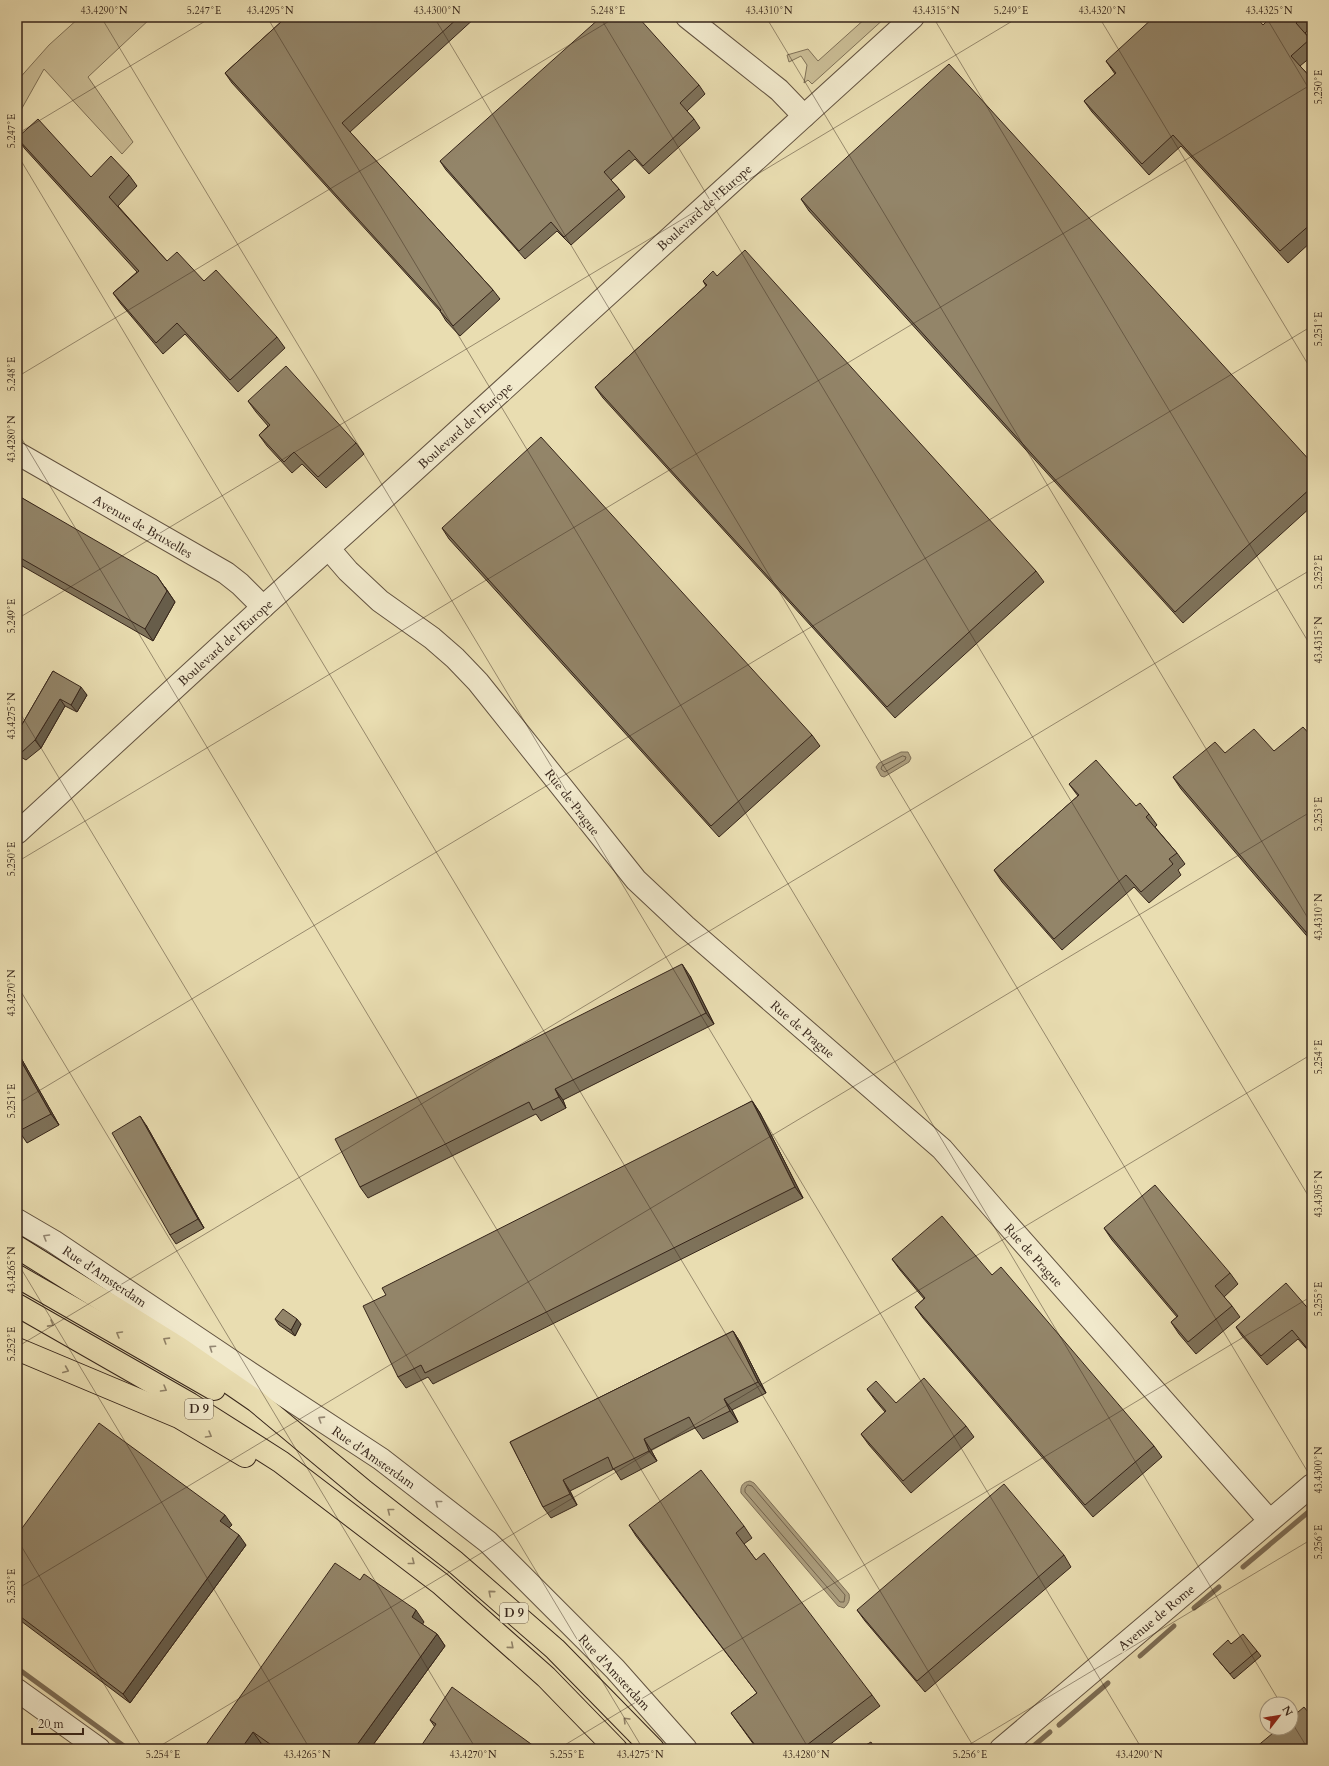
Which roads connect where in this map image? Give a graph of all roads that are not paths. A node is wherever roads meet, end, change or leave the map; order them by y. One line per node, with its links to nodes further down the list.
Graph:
1 (687, 17): 3 (street)
2 (913, 17): 3 (street, Boulevard de l'Europe)
3 (804, 116): 5 (street, Boulevard de l'Europe)
4 (17, 453): 6 (street, Avenue de Bruxelles)
5 (329, 549): 6 (street, Boulevard de l'Europe); 15 (street, Rue de Prague)
6 (262, 607): 7 (street, Boulevard de l'Europe)
7 (17, 833)
8 (17, 1220): 21 (street, Rue d'Amsterdam, one-way to 8)
9 (17, 1247): 14 (highway, one-way to 9)
10 (17, 1276): 14 (highway, D 9, one-way to 10)
11 (17, 1305): 16 (highway, D 9, one-way to 16)
12 (17, 1349): 16 (highway, one-way to 16)
13 (1312, 1485): 15 (street, Avenue de Rome)
14 (364, 1491): 20 (highway, D 9, one-way to 14)
15 (1269, 1520): 22 (street, Avenue de Rome)
16 (370, 1529): 19 (highway, D 9, one-way to 19)
17 (17, 1690): 18 (street)
18 (99, 1749)
19 (616, 1749)
20 (653, 1749)
21 (686, 1749)
22 (1001, 1749)

